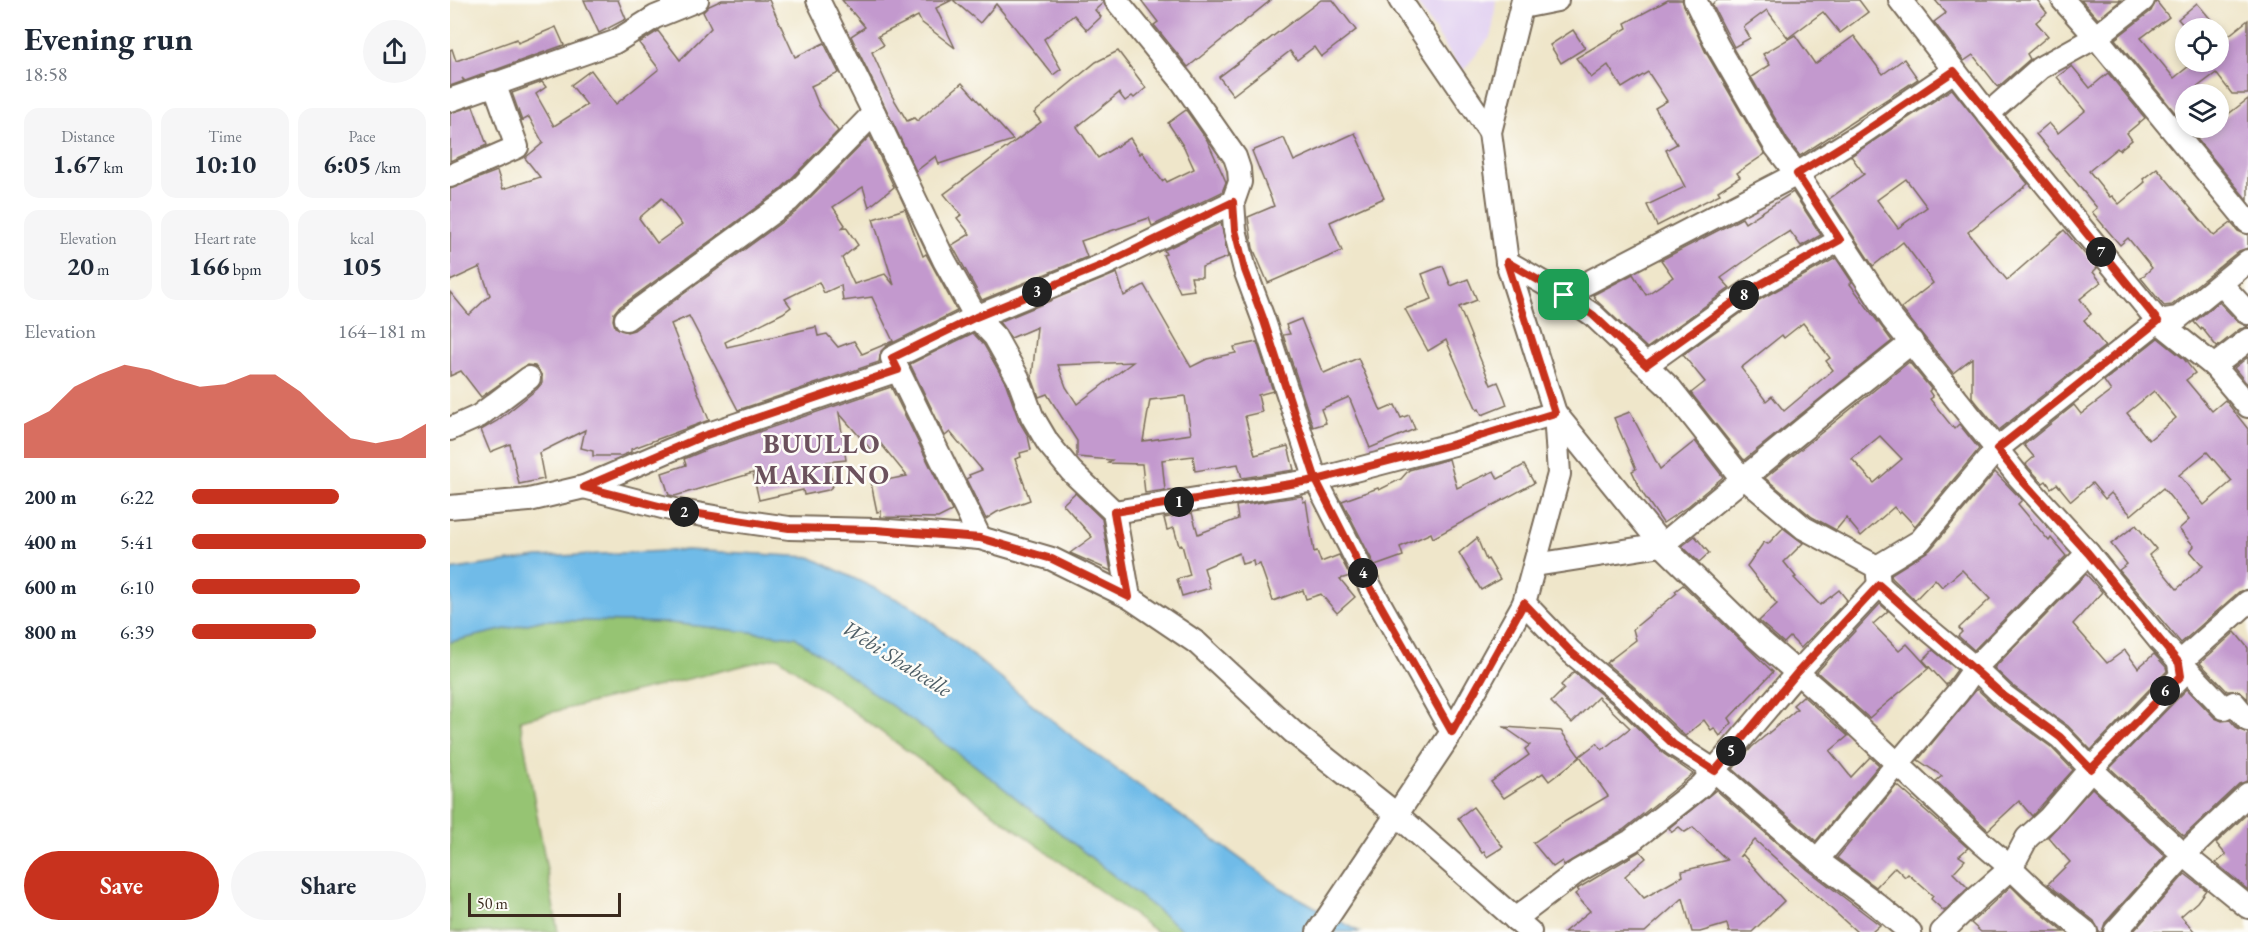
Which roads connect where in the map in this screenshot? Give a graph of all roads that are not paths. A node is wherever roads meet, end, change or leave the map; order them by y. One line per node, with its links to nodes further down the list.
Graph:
1 (697, 0): 13 (street)
2 (818, 0): 15 (street)
3 (1116, 0): 20 (street)
4 (1400, 0): 17 (street)
5 (1557, 0): 10 (street)
6 (1695, 0): 18 (street)
7 (1900, 0): 12 (street)
8 (2063, 0): 11 (street)
9 (2142, 0): 11 (street)
10 (1523, 3): 17 (street)
11 (2096, 37): 16 (street); 21 (street)
12 (1954, 71): 16 (street); 18 (street)
13 (495, 84): 14 (street); 19 (street)
14 (450, 100)
15 (874, 113): 28 (street); 29 (street)
16 (1988, 114): 30 (street)
17 (1490, 132): 24 (street)
18 (1797, 174): 22 (street); 26 (street)
19 (450, 176)
20 (1233, 202): 28 (street); 42 (street)
21 (2248, 222)
22 (1840, 240): 32 (street); 33 (street)
23 (2248, 261): 25 (street)
24 (1507, 262): 26 (street); 38 (street)
25 (2222, 284): 27 (street); 30 (street)
26 (1564, 295): 33 (street)
27 (2248, 313)
28 (976, 317): 35 (street); 45 (street)
29 (626, 319)
30 (2158, 321): 34 (street); 40 (street)
31 (2248, 340): 34 (street)
32 (1912, 342): 40 (street); 41 (street)
33 (1646, 365): 41 (street)
34 (2214, 366): 37 (street)
35 (898, 370): 43 (street); 46 (street)
36 (529, 378): 39 (street)
37 (2248, 406)
38 (1555, 413): 42 (street); 47 (street); 49 (street)
39 (450, 429)
40 (1997, 449): 48 (street); 50 (street)
41 (1743, 477): 47 (street); 50 (street)
42 (1316, 480): 45 (street); 58 (street)
43 (584, 487): 44 (street); 46 (street)
44 (450, 507)
45 (1114, 512): 51 (street)
46 (980, 538): 51 (street)
47 (1662, 545): 49 (street); 56 (street)
48 (2088, 553): 54 (street); 55 (street)
49 (1535, 565): 53 (street)
50 (1878, 576): 55 (street); 56 (street)
51 (1129, 597): 63 (street)
52 (2248, 602): 54 (street)
53 (1524, 603): 58 (street); 61 (street)
54 (2179, 663): 57 (street); 60 (street)
55 (1975, 668): 59 (street); 60 (street)
56 (1797, 673): 59 (street); 61 (street)
57 (2243, 705)
58 (1452, 732): 63 (street)
59 (1898, 763): 65 (street); 66 (street)
60 (2091, 769): 64 (street); 66 (street)
61 (1715, 771): 65 (street); 68 (street)
62 (2248, 794): 64 (street)
63 (1396, 814): 68 (street); 69 (street)
64 (2184, 855): 67 (street); 73 (street)
65 (1817, 860): 70 (street)
66 (2012, 868): 71 (street); 72 (street)
67 (2248, 907)
68 (1523, 925)
69 (1318, 932)
70 (1910, 932)
71 (1942, 932)
72 (2086, 932)
73 (2115, 932)

